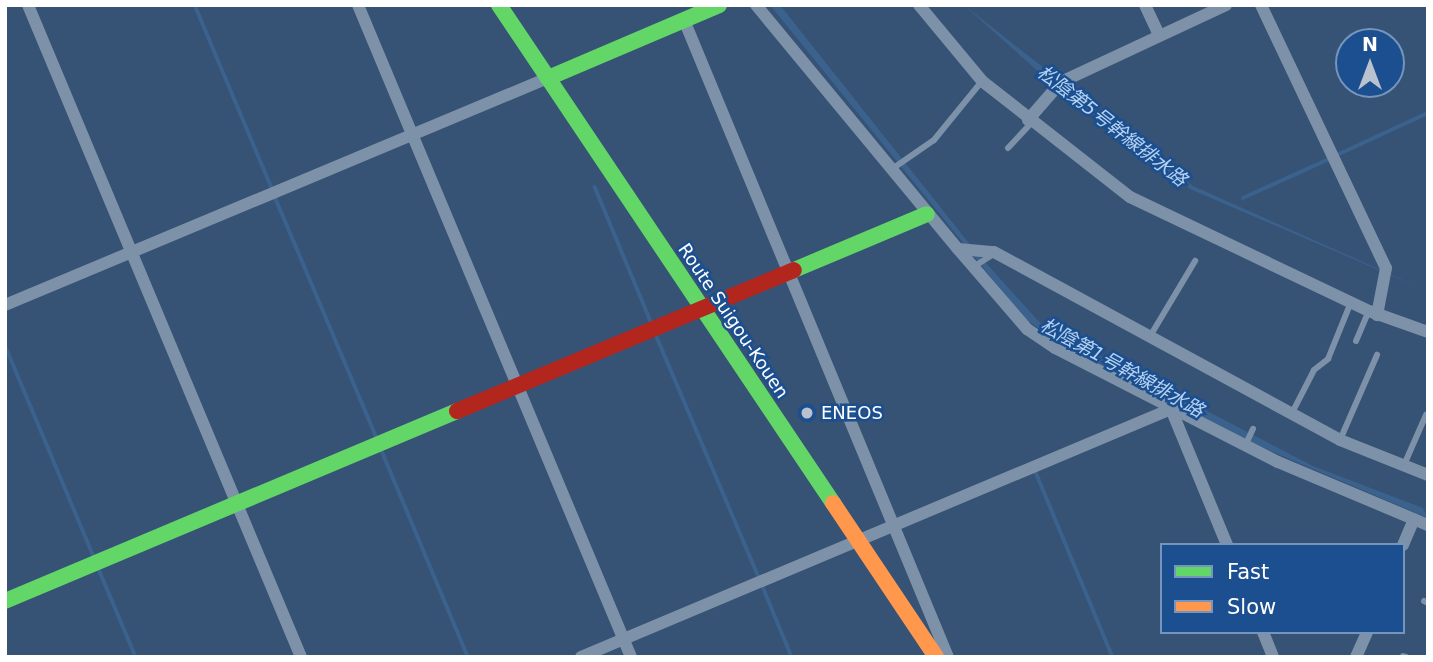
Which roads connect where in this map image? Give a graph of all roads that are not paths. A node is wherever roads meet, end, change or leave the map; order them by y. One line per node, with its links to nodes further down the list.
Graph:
1 (28, 5): 20 (street)
2 (358, 5): 15 (street)
3 (499, 5): 12 (street, Route Suigou-Kouen)
4 (719, 5): 10 (street)
5 (756, 5): 17 (street)
6 (919, 5): 13 (street)
7 (1145, 5): 11 (street)
8 (1226, 5): 11 (street)
9 (1261, 5): 28 (street)
10 (684, 20): 12 (street); 24 (street)
11 (1159, 35): 14 (street)
12 (548, 78): 15 (street); 27 (street, Route Suigou-Kouen)
13 (982, 81): 14 (street); 17 (lane)
14 (1029, 122): 16 (lane); 25 (street)
15 (412, 136): 20 (street); 33 (street)
16 (1008, 148)
17 (894, 167): 18 (street)
18 (927, 214): 19 (street); 24 (street)
19 (959, 249): 21 (street); 23 (street)
20 (131, 253): 26 (street); 40 (street)
21 (987, 253): 23 (lane); 30 (street)
22 (1195, 261): 30 (lane)
23 (974, 266): 34 (street)
24 (790, 272): 27 (street); 42 (street)
25 (1351, 302): 28 (street); 35 (lane)
26 (5, 305)
27 (702, 309): 33 (street); 43 (street, Route Suigou-Kouen)
28 (1373, 313): 29 (street); 31 (lane)
29 (1428, 332)
30 (1149, 338): 35 (street)
31 (1356, 341)
32 (1377, 355): 37 (lane)
33 (518, 387): 40 (street); 49 (street)
34 (1171, 409): 41 (street); 42 (street); 44 (street)
35 (1291, 415): 37 (street)
36 (1426, 415): 38 (lane)
37 (1340, 440): 38 (street)
38 (1404, 465): 39 (street)
39 (1428, 474)
40 (237, 505): 46 (street); 50 (street)
41 (1424, 521): 45 (street)
42 (897, 524): 43 (street); 54 (street)
43 (856, 541): 49 (street); 53 (street, Route Suigou-Kouen)
44 (1226, 543)
45 (1405, 543)
46 (5, 601)
47 (1264, 634): 55 (street)
48 (1366, 634): 56 (street)
49 (623, 639): 51 (street); 52 (street)
50 (301, 657)
51 (582, 657)
52 (631, 657)
53 (936, 657)
54 (947, 657)
55 (1273, 657)
56 (1356, 657)

